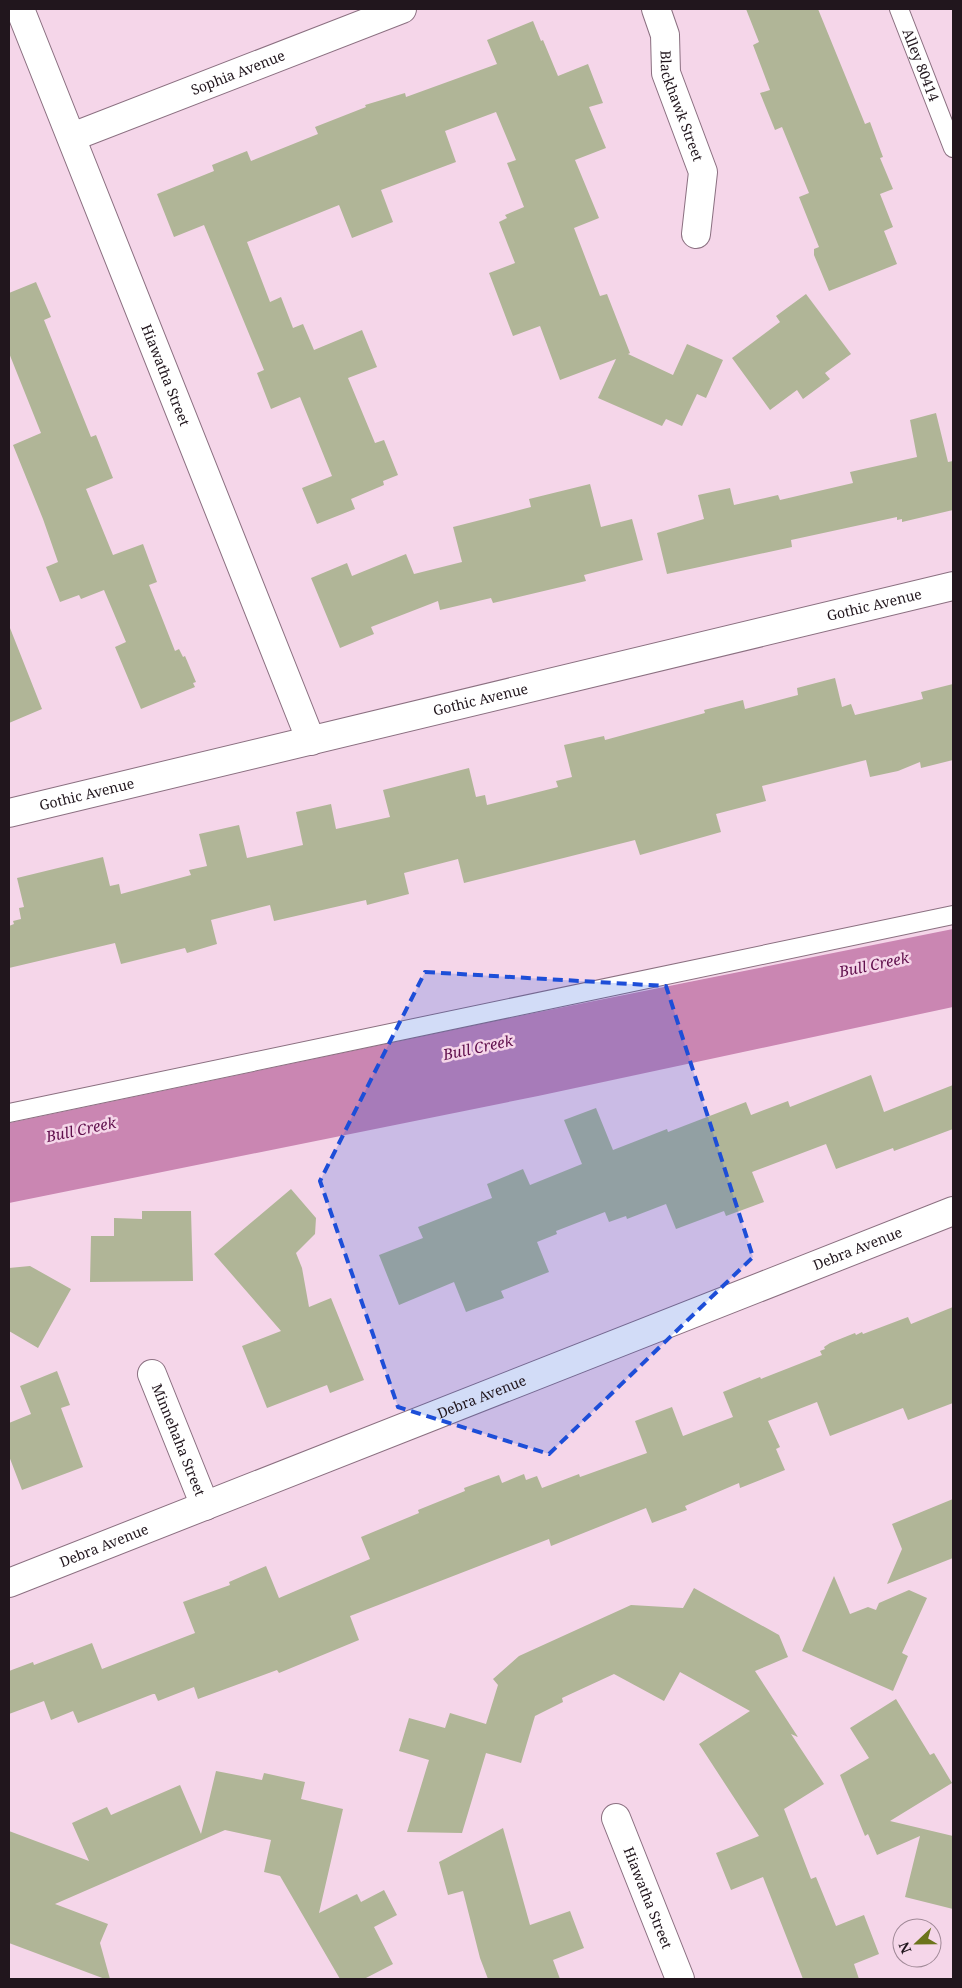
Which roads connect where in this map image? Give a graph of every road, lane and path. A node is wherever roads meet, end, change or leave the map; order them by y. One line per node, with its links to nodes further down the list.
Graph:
1 (20, 9): 5 (street, Hiawatha Street)
2 (402, 9): 5 (street, Sophia Avenue)
3 (656, 9): 7 (street, Blackhawk Street)
4 (898, 9): 6 (lane, Alley 80414)
5 (72, 137): 9 (street, Hiawatha Street)
6 (953, 148)
7 (696, 234)
8 (953, 586): 9 (street, Gothic Avenue)
9 (312, 741): 10 (street, Gothic Avenue)
10 (9, 813)
11 (953, 915): 12 (lane)
12 (9, 1112)
13 (953, 1211): 15 (street, Debra Avenue)
14 (152, 1374): 15 (street, Minnehaha Street)
15 (205, 1506): 16 (street, Debra Avenue)
16 (9, 1583)
17 (616, 1818): 18 (street, Hiawatha Street)
18 (680, 1979)

